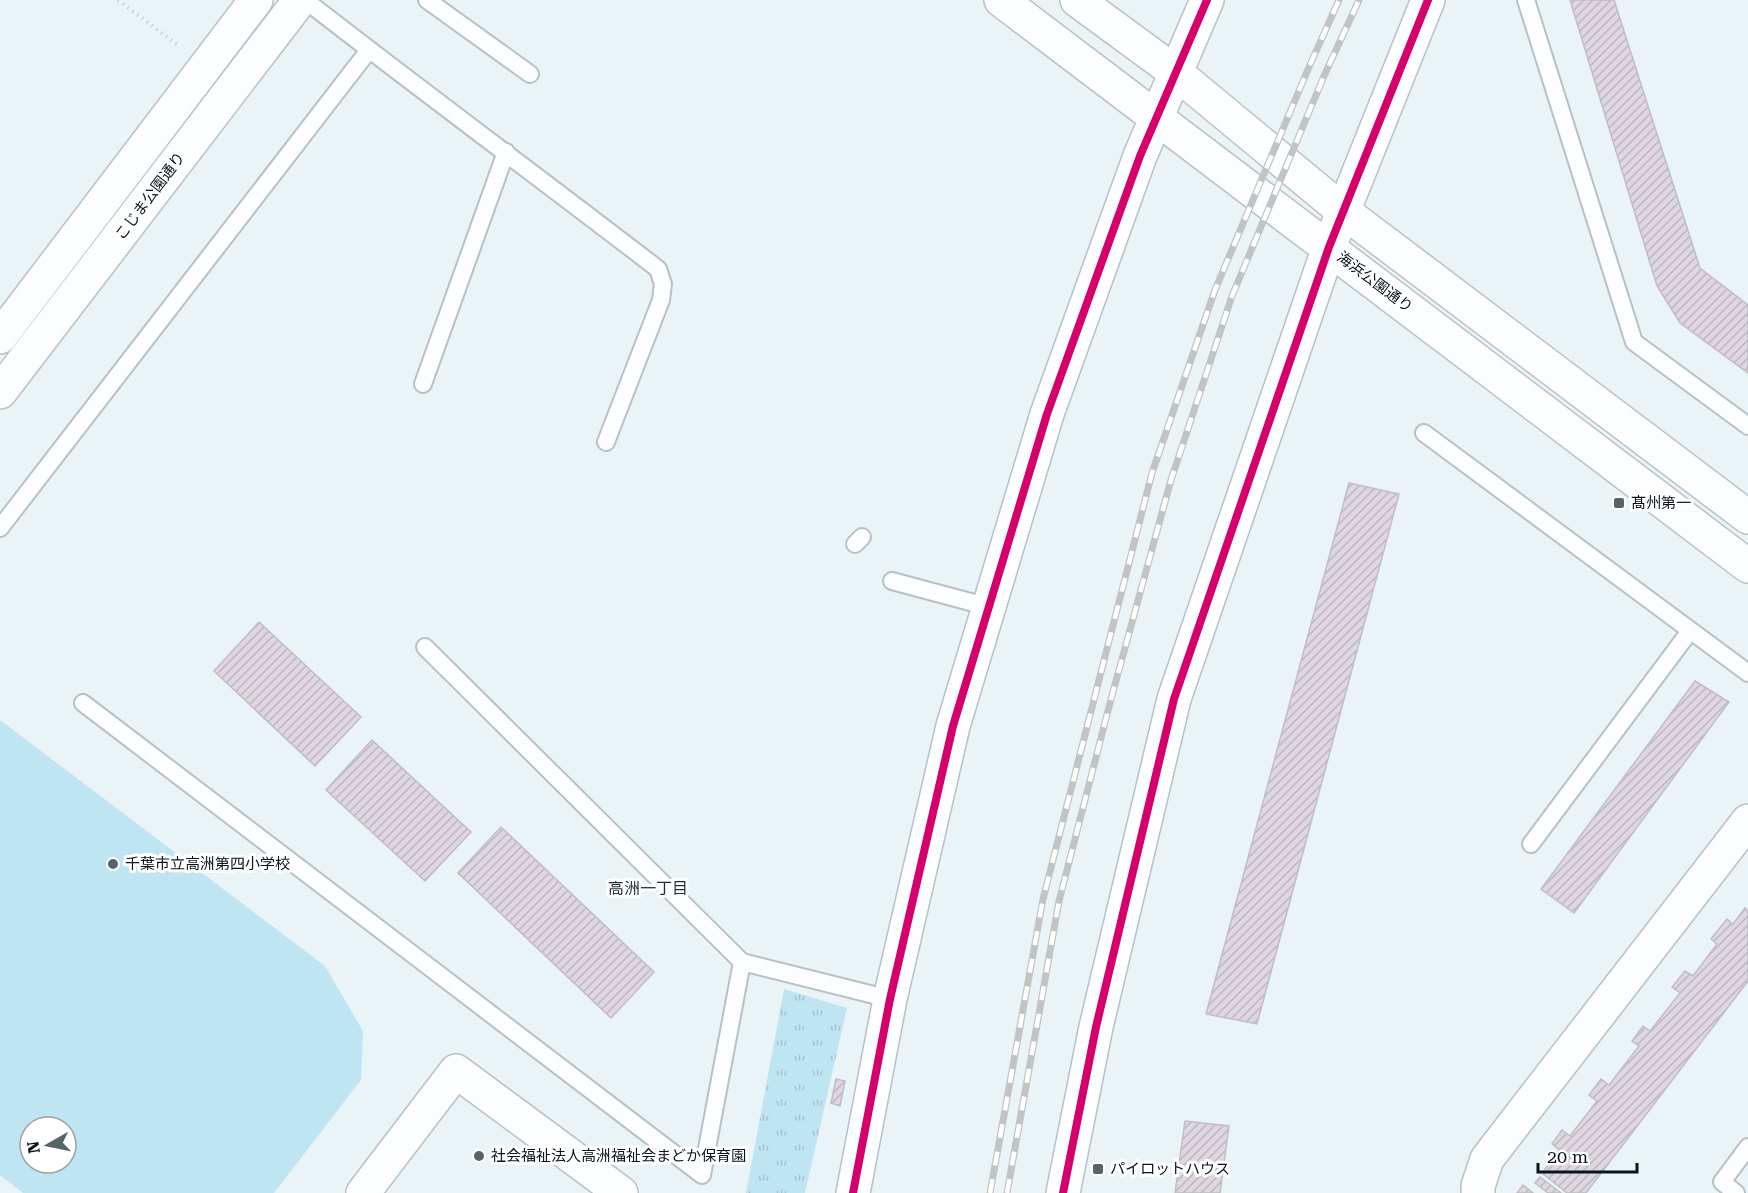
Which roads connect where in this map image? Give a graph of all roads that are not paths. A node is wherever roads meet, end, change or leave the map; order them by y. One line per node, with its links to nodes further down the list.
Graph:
1 (300, 0): 19 (street, こじま公園通り)
2 (305, 0): 10 (lane)
3 (428, 0): 12 (lane)
4 (1001, 0): 13 (street, 海浜公園通り)
5 (1077, 0): 11 (street)
6 (1208, 0): 11 (street)
7 (1428, 0): 15 (street)
8 (1526, 0): 20 (lane)
9 (251, 2): 17 (street)
10 (369, 50): 14 (lane); 24 (lane)
11 (1175, 72): 13 (street); 15 (street)
12 (530, 74)
13 (1156, 116): 16 (street, 海浜公園通り); 27 (street)
14 (506, 152): 18 (lane); 22 (lane)
15 (1343, 211): 16 (street); 23 (street)
16 (1329, 247): 25 (street, 海浜公園通り); 40 (street)
17 (0, 337)
18 (423, 384)
19 (0, 392)
20 (1748, 426)
21 (1424, 433): 28 (lane)
22 (606, 442)
23 (1748, 517)
24 (0, 528)
25 (1748, 566)
26 (892, 581): 27 (lane)
27 (989, 606): 35 (street)
28 (1690, 631): 30 (lane); 33 (lane)
29 (426, 647): 34 (lane)
30 (1748, 673)
31 (83, 703): 34 (lane)
32 (1748, 821): 41 (street)
33 (1531, 844)
34 (742, 962): 35 (lane)
35 (890, 999): 39 (street)
36 (1748, 1147): 42 (lane)
37 (363, 1193): 38 (street)
38 (621, 1193)
39 (853, 1193)
40 (1063, 1193)
41 (1478, 1193)
42 (1736, 1193)

